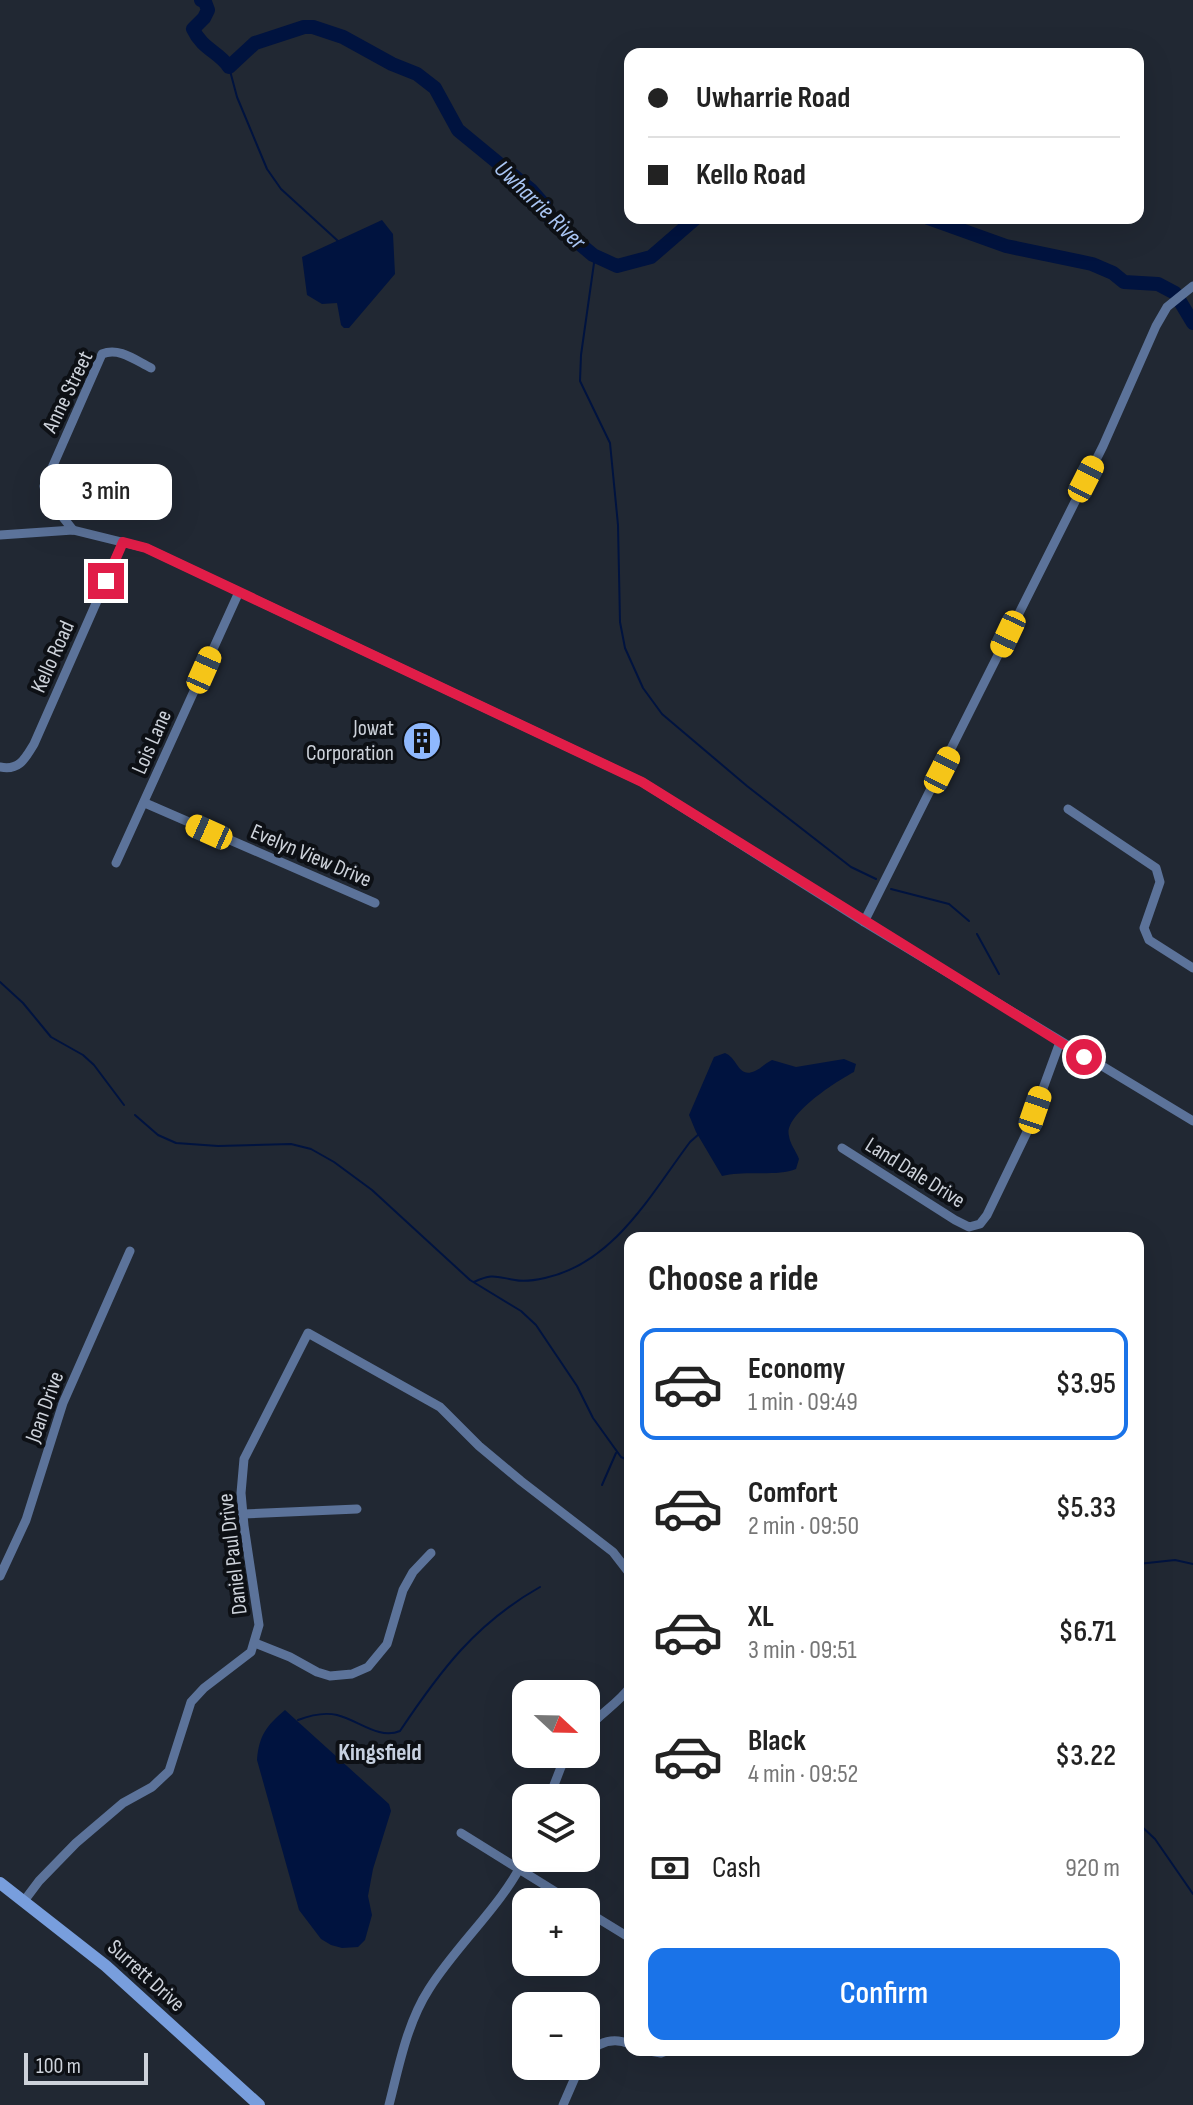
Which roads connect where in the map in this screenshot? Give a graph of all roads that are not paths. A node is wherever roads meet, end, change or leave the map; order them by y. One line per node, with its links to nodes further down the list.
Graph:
1 (1193, 286): 12 (street)
2 (151, 368): 3 (street, Anne Street)
3 (73, 530): 4 (street); 5 (street)
4 (0, 535)
5 (123, 542): 6 (street); 7 (street, Kello Road)
6 (239, 592): 8 (street, Lois Lane); 12 (street)
7 (0, 767)
8 (145, 803): 10 (street, Lois Lane); 11 (street, Evelyn View Drive)
9 (1068, 809): 13 (street)
10 (116, 863)
11 (375, 903)
12 (864, 922): 14 (street)
13 (1193, 968)
14 (1060, 1042): 15 (street); 16 (street, Land Dale Drive)
15 (1193, 1121)
16 (842, 1148)
17 (130, 1251): 22 (street, Joan Drive)
18 (357, 1509): 19 (street)
19 (243, 1514): 21 (street, Daniel Paul Drive); 23 (street, Daniel Paul Drive)
20 (431, 1553): 23 (street)
21 (624, 1566)
22 (0, 1576)
23 (255, 1643): 32 (street, Daniel Paul Drive)
24 (624, 1693): 25 (street)
25 (600, 1716)
26 (461, 1833): 27 (street)
27 (512, 1864)
28 (518, 1872): 39 (street)
29 (525, 1872): 31 (street)
30 (0, 1883): 32 (street, Surrett Drive)
31 (550, 1888)
32 (24, 1901): 38 (street, Surrett Drive)
33 (600, 1920): 34 (street)
34 (624, 1934)
35 (624, 2043): 36 (street)
36 (600, 2047)
37 (574, 2080): 40 (street)
38 (259, 2105)
39 (389, 2105)
40 (563, 2105)

